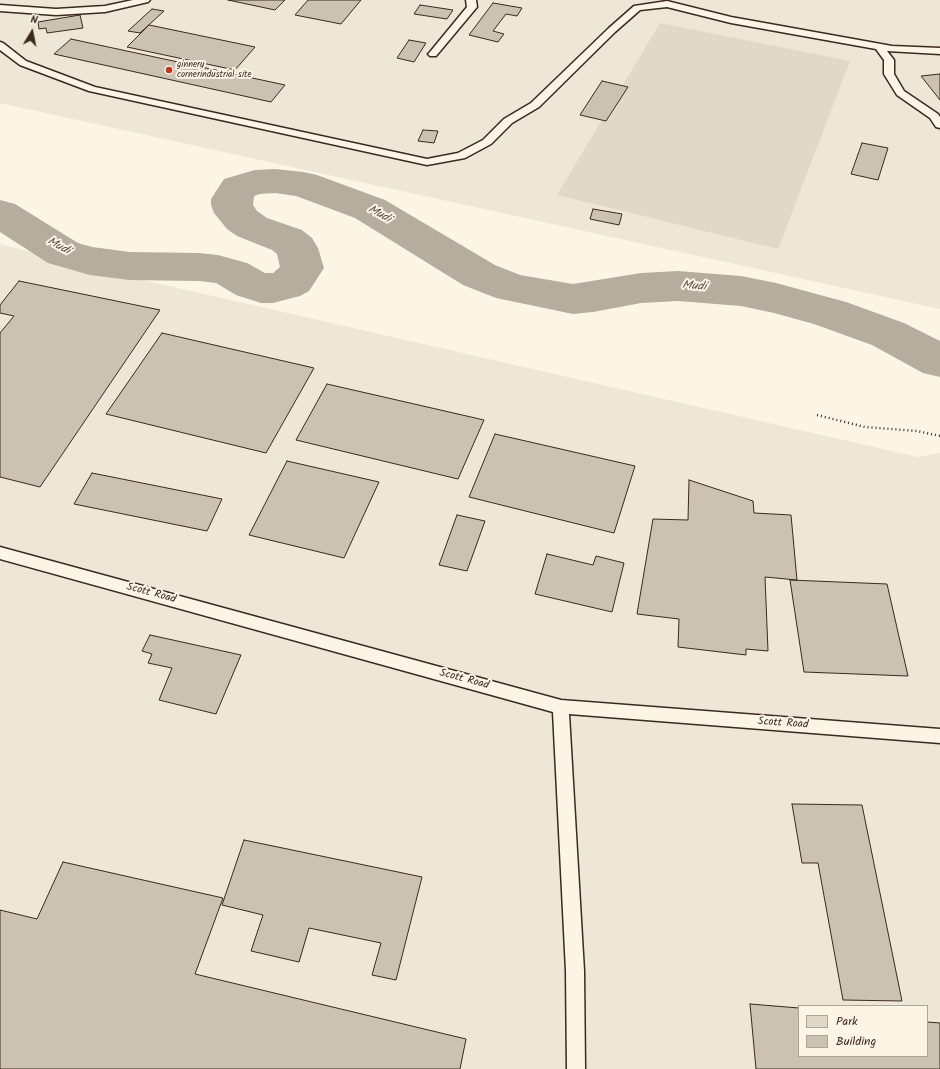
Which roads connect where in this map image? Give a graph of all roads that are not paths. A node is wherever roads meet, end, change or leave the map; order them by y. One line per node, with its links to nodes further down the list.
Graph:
1 (145, 0): 3 (lane)
2 (471, 0): 7 (lane)
3 (0, 8)
4 (0, 45): 5 (lane)
5 (879, 47): 6 (lane); 8 (lane)
6 (940, 51)
7 (433, 54)
8 (940, 125)
9 (0, 553): 10 (lane, Scott Road)
10 (561, 707): 11 (lane, Scott Road); 12 (lane)
11 (940, 736)
12 (576, 1069)

